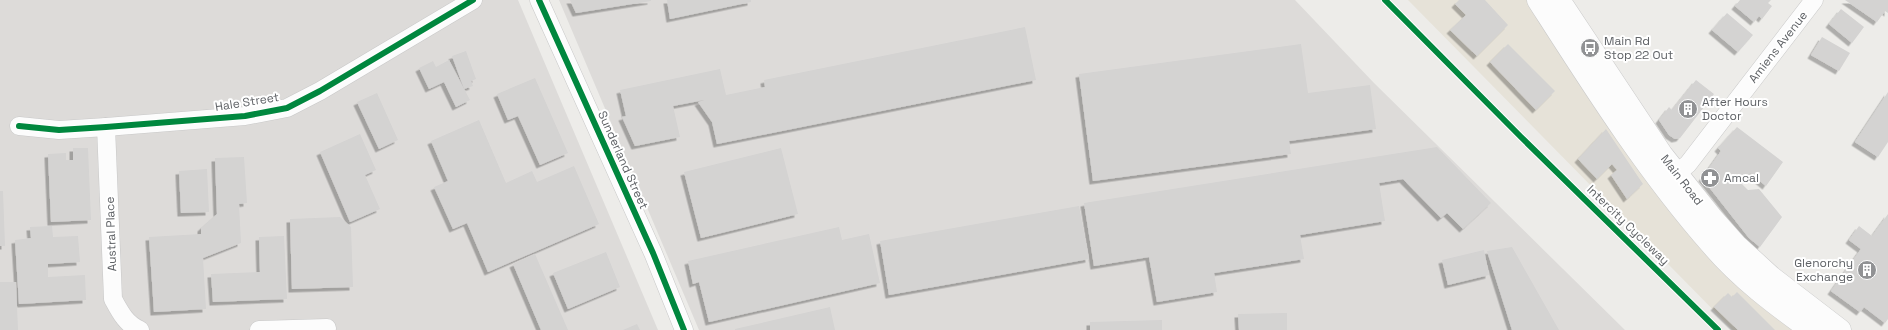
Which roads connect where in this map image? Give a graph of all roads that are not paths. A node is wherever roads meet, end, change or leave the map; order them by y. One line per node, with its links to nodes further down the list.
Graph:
1 (473, 0): 7 (street, Hale Street)
2 (539, 0): 12 (street, Sunderland Street)
3 (1538, 0): 8 (main road, Main Road)
4 (1559, 0): 8 (main road, Main Road)
5 (1814, 0): 8 (street, Amiens Avenue)
6 (19, 126): 7 (street, Hale Street)
7 (106, 127): 10 (street, Austral Place)
8 (1669, 178): 13 (main road, Main Road); 14 (main road, Main Road)
9 (326, 328): 11 (street)
10 (140, 330)
11 (259, 330)
12 (684, 330)
13 (1811, 330)
14 (1840, 330)

